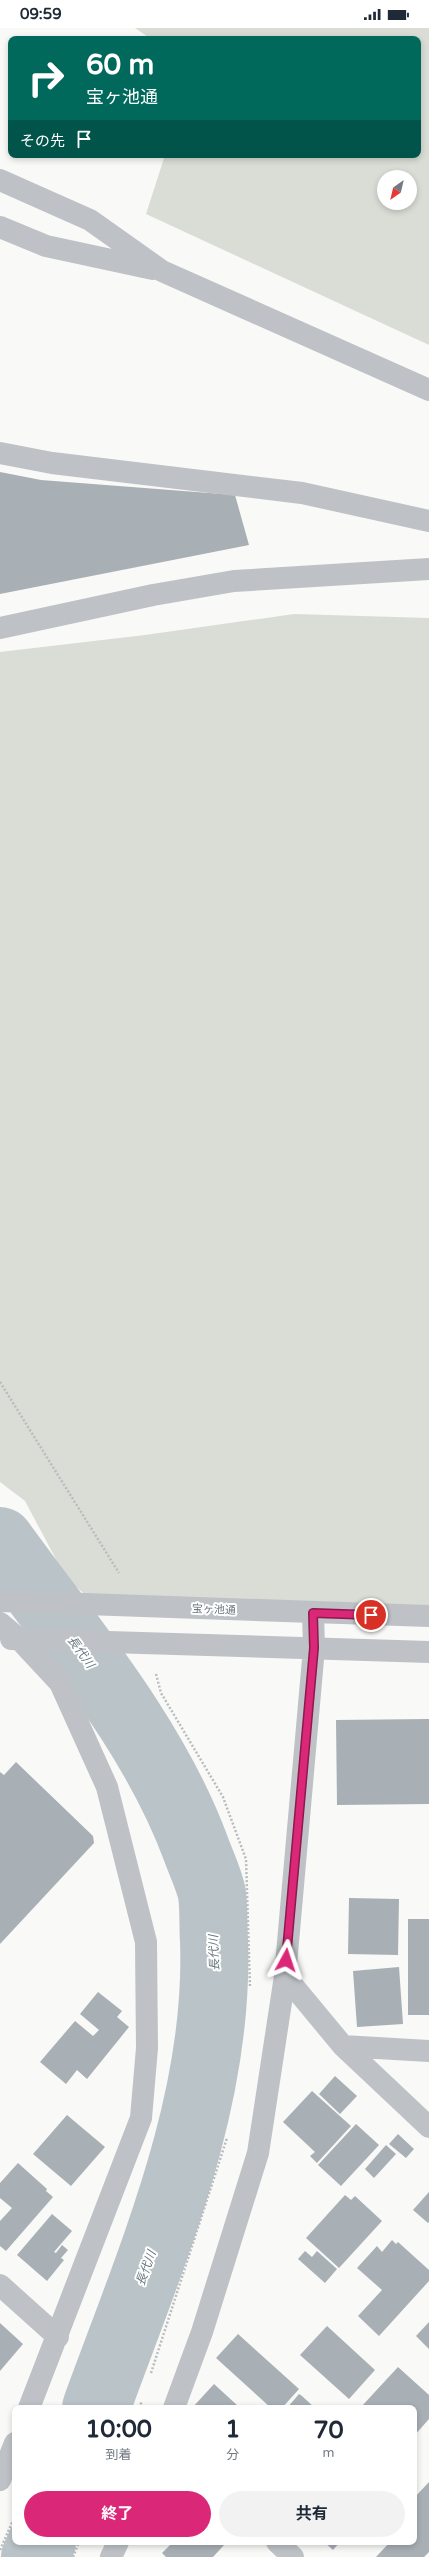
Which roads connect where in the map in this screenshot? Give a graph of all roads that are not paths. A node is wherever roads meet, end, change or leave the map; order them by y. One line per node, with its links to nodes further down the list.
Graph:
1 (0, 180): 3 (street)
2 (0, 227): 3 (street)
3 (162, 271): 4 (street)
4 (429, 390)
5 (0, 453): 6 (street)
6 (429, 521)
7 (429, 569): 8 (street)
8 (0, 628)
9 (7, 1601): 10 (street, 宝ヶ池通)
10 (313, 1613): 11 (street, 宝ヶ池通); 14 (street)
11 (429, 1616)
12 (0, 1623): 13 (street)
13 (10, 1639): 14 (street); 21 (street)
14 (314, 1648): 15 (street); 16 (street)
15 (429, 1652)
16 (285, 1976): 17 (street); 23 (street)
17 (343, 2046): 18 (street); 19 (street)
18 (429, 2051)
19 (429, 2127)
20 (0, 2285): 21 (street)
21 (58, 2338): 22 (street)
22 (30, 2405)
23 (175, 2405)
24 (12, 2450): 25 (street)
25 (0, 2480)
26 (117, 2545): 28 (street)
27 (280, 2545): 29 (street)
28 (111, 2557)
29 (294, 2557)

